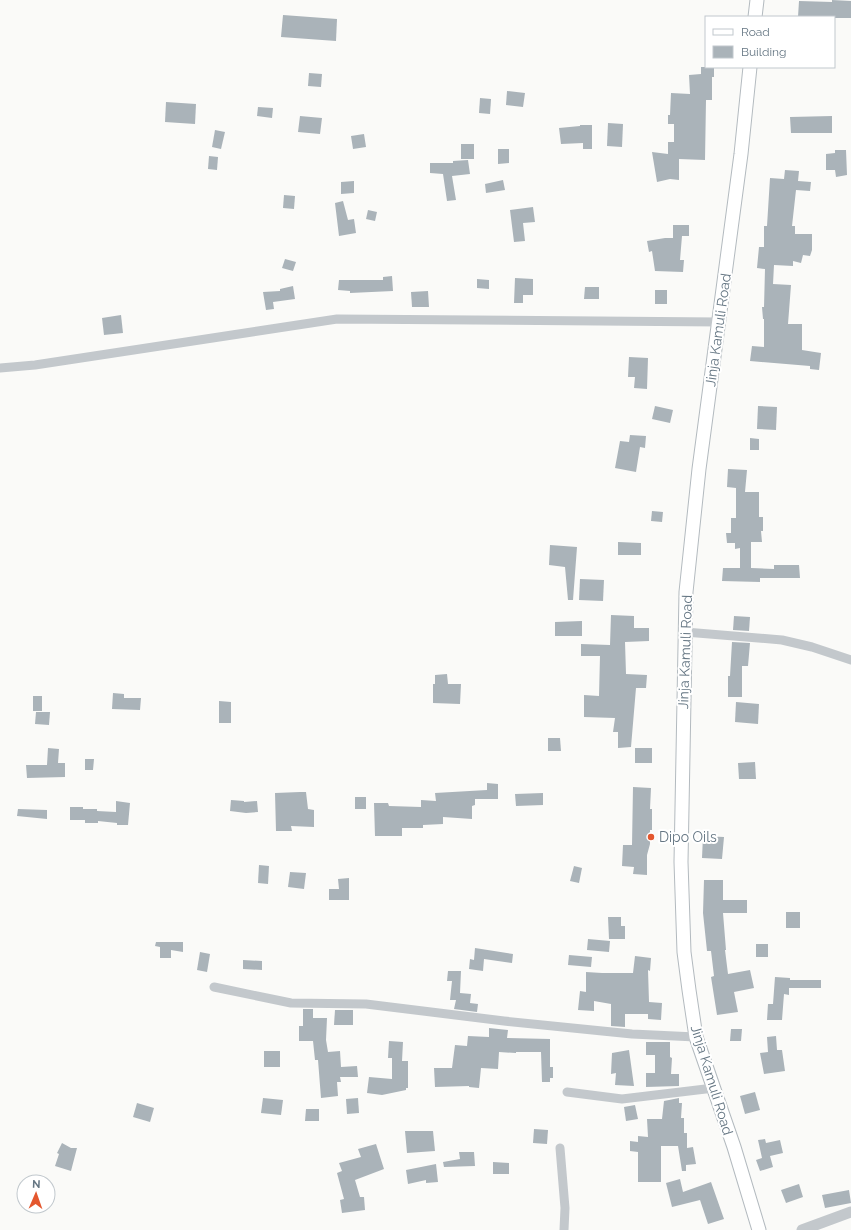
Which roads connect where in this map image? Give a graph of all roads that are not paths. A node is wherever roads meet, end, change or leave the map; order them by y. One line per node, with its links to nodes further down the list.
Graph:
1 (757, 0): 2 (main road)
2 (755, 16)
3 (750, 68): 4 (main road, Jinja Kamuli Road)
4 (719, 322): 5 (street); 6 (main road, Jinja Kamuli Road)
5 (0, 368)
6 (685, 632): 7 (street); 9 (main road, Jinja Kamuli Road)
7 (851, 660)
8 (214, 987): 9 (street)
9 (696, 1037): 10 (main road, Jinja Kamuli Road)
10 (714, 1088): 11 (street); 15 (main road, Jinja Kamuli Road)
11 (567, 1092)
12 (560, 1148): 14 (street)
13 (851, 1212): 16 (street)
14 (564, 1230)
15 (759, 1230)
16 (802, 1230)

